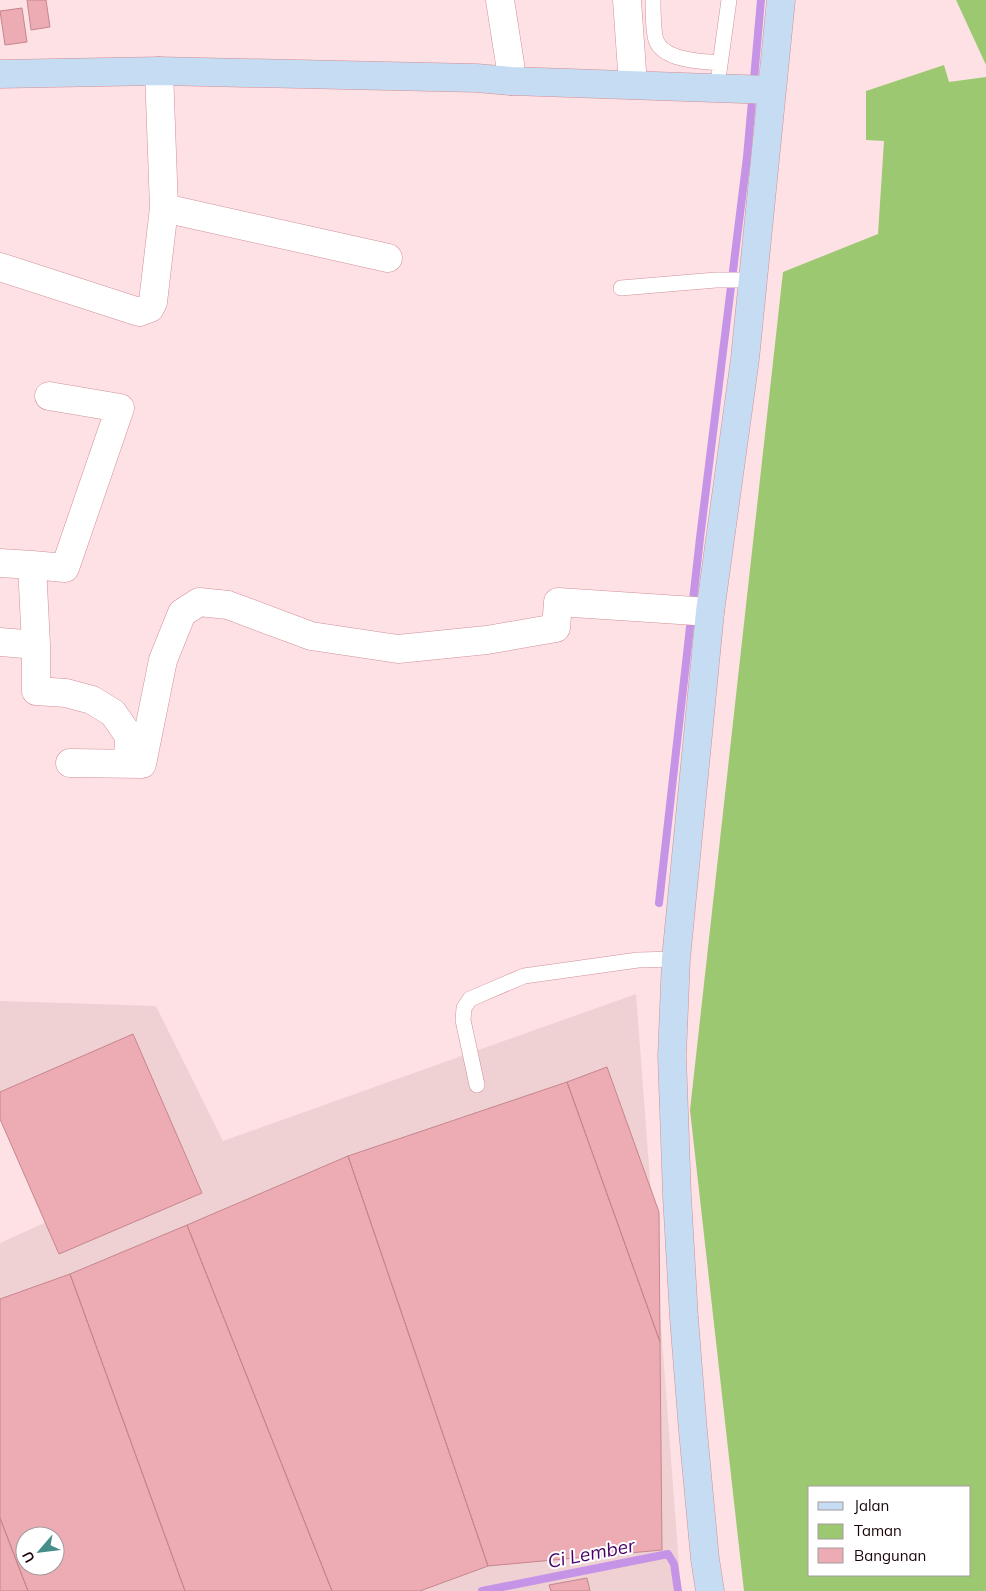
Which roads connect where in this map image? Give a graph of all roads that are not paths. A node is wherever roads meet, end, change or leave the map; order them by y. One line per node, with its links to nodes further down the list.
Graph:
1 (500, 0): 8 (street)
2 (627, 0): 10 (street)
3 (653, 0): 9 (lane)
4 (729, 0): 9 (lane)
5 (782, 0): 9 (street)
6 (159, 71): 7 (street); 8 (street); 11 (street)
7 (0, 74)
8 (511, 81): 10 (street)
9 (740, 84): 10 (street); 14 (street)
10 (633, 85)
11 (164, 208): 12 (street); 13 (street)
12 (388, 258)
13 (0, 267)
14 (747, 280): 15 (lane); 19 (street)
15 (621, 288)
16 (49, 396): 18 (street)
17 (0, 563): 18 (street)
18 (32, 565): 21 (street)
19 (698, 611): 23 (street); 24 (street)
20 (0, 642): 21 (street)
21 (36, 645): 23 (street)
22 (70, 763): 23 (street)
23 (128, 764)
24 (676, 959): 25 (lane); 26 (street)
25 (477, 1085)
26 (710, 1591)

